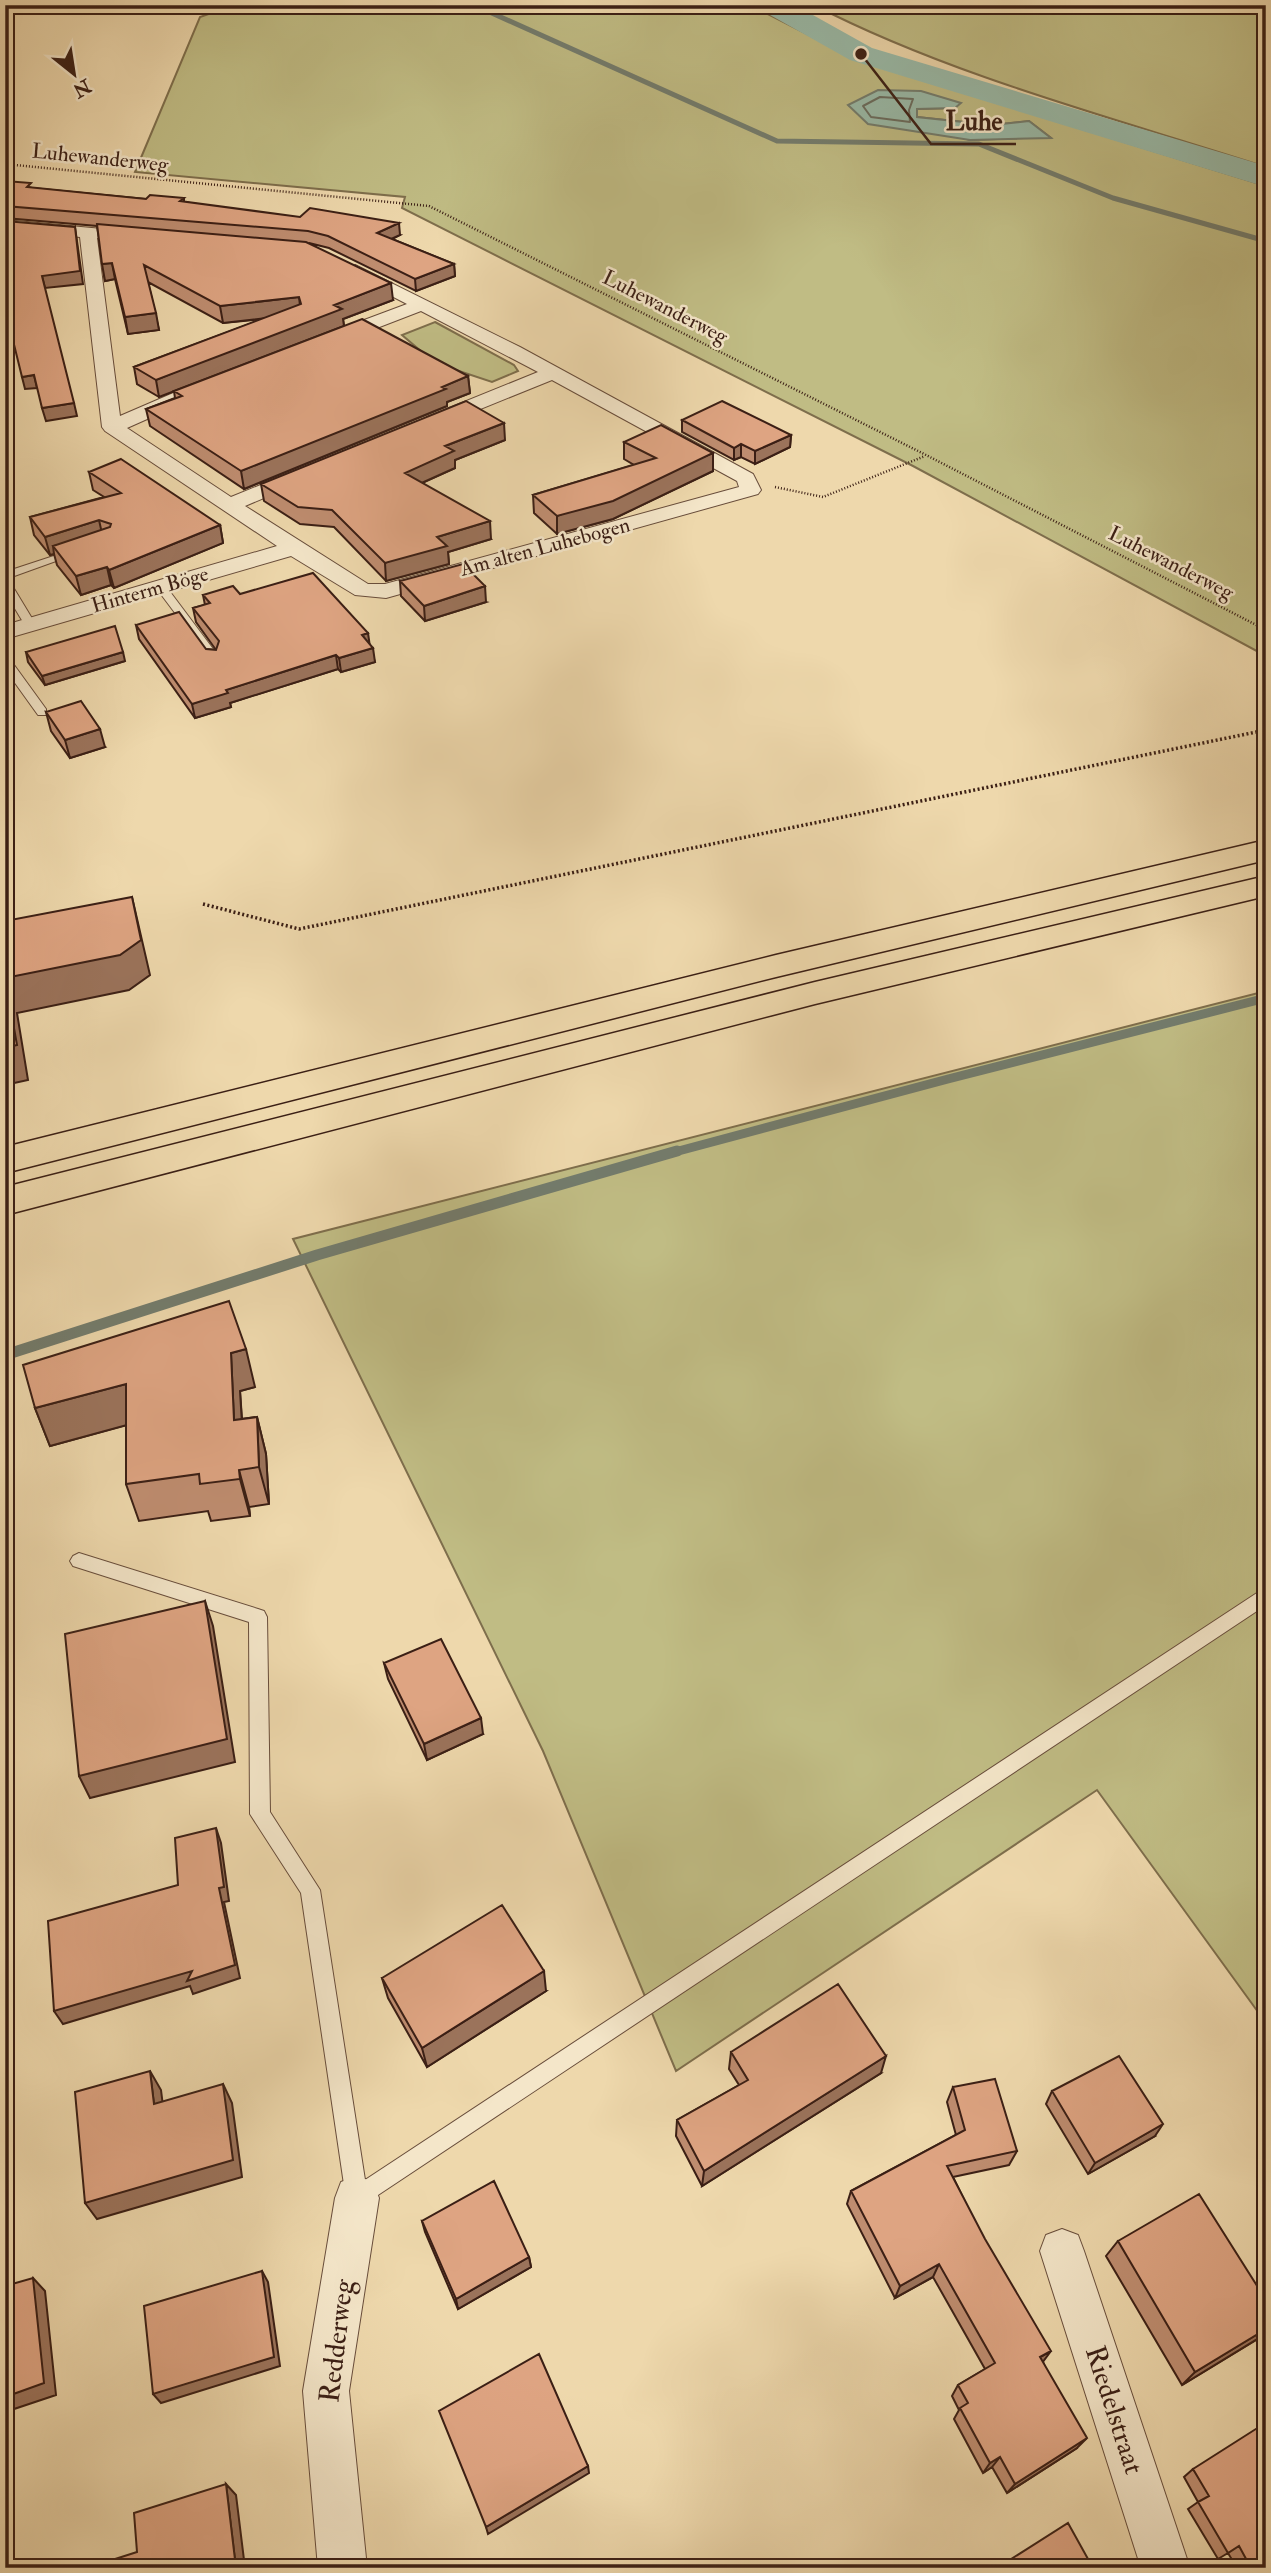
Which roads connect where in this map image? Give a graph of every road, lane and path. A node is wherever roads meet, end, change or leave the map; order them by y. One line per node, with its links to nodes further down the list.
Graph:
1 (5, 164): 12 (path, Luhewanderweg)
2 (5, 225): 3 (street)
3 (88, 232): 4 (street); 11 (street)
4 (157, 238)
5 (335, 260): 6 (street)
6 (423, 304): 7 (street); 8 (street)
7 (309, 348)
8 (551, 374): 10 (street); 14 (street)
9 (207, 387): 11 (street)
10 (422, 426)
11 (112, 427): 15 (street, Am alten Luhebogen)
12 (926, 455): 14 (path); 22 (path, Luhewanderweg)
13 (319, 468): 15 (street)
14 (748, 484): 16 (street, Am alten Luhebogen)
15 (229, 505): 16 (street, Am alten Luhebogen)
16 (294, 548): 20 (street, Hinterm Böge)
17 (83, 550): 18 (lane)
18 (5, 576)
19 (5, 582): 21 (lane)
20 (161, 587): 21 (street, Hinterm Böge); 24 (lane)
21 (30, 625): 23 (street, Hinterm Böge)
22 (1266, 630)
23 (5, 632)
24 (215, 659)
25 (5, 660): 26 (lane)
26 (42, 712)
27 (1266, 730): 30 (path)
28 (1266, 850): 31 (highway)
29 (1266, 886): 32 (highway)
30 (203, 904)
31 (5, 1160)
32 (5, 1201)
33 (79, 1560): 35 (lane)
34 (1266, 1595): 35 (lane)
35 (357, 2198): 37 (street, Redderweg)
36 (1062, 2251): 38 (street, Riedelstraat)
37 (343, 2568)
38 (1166, 2568)

